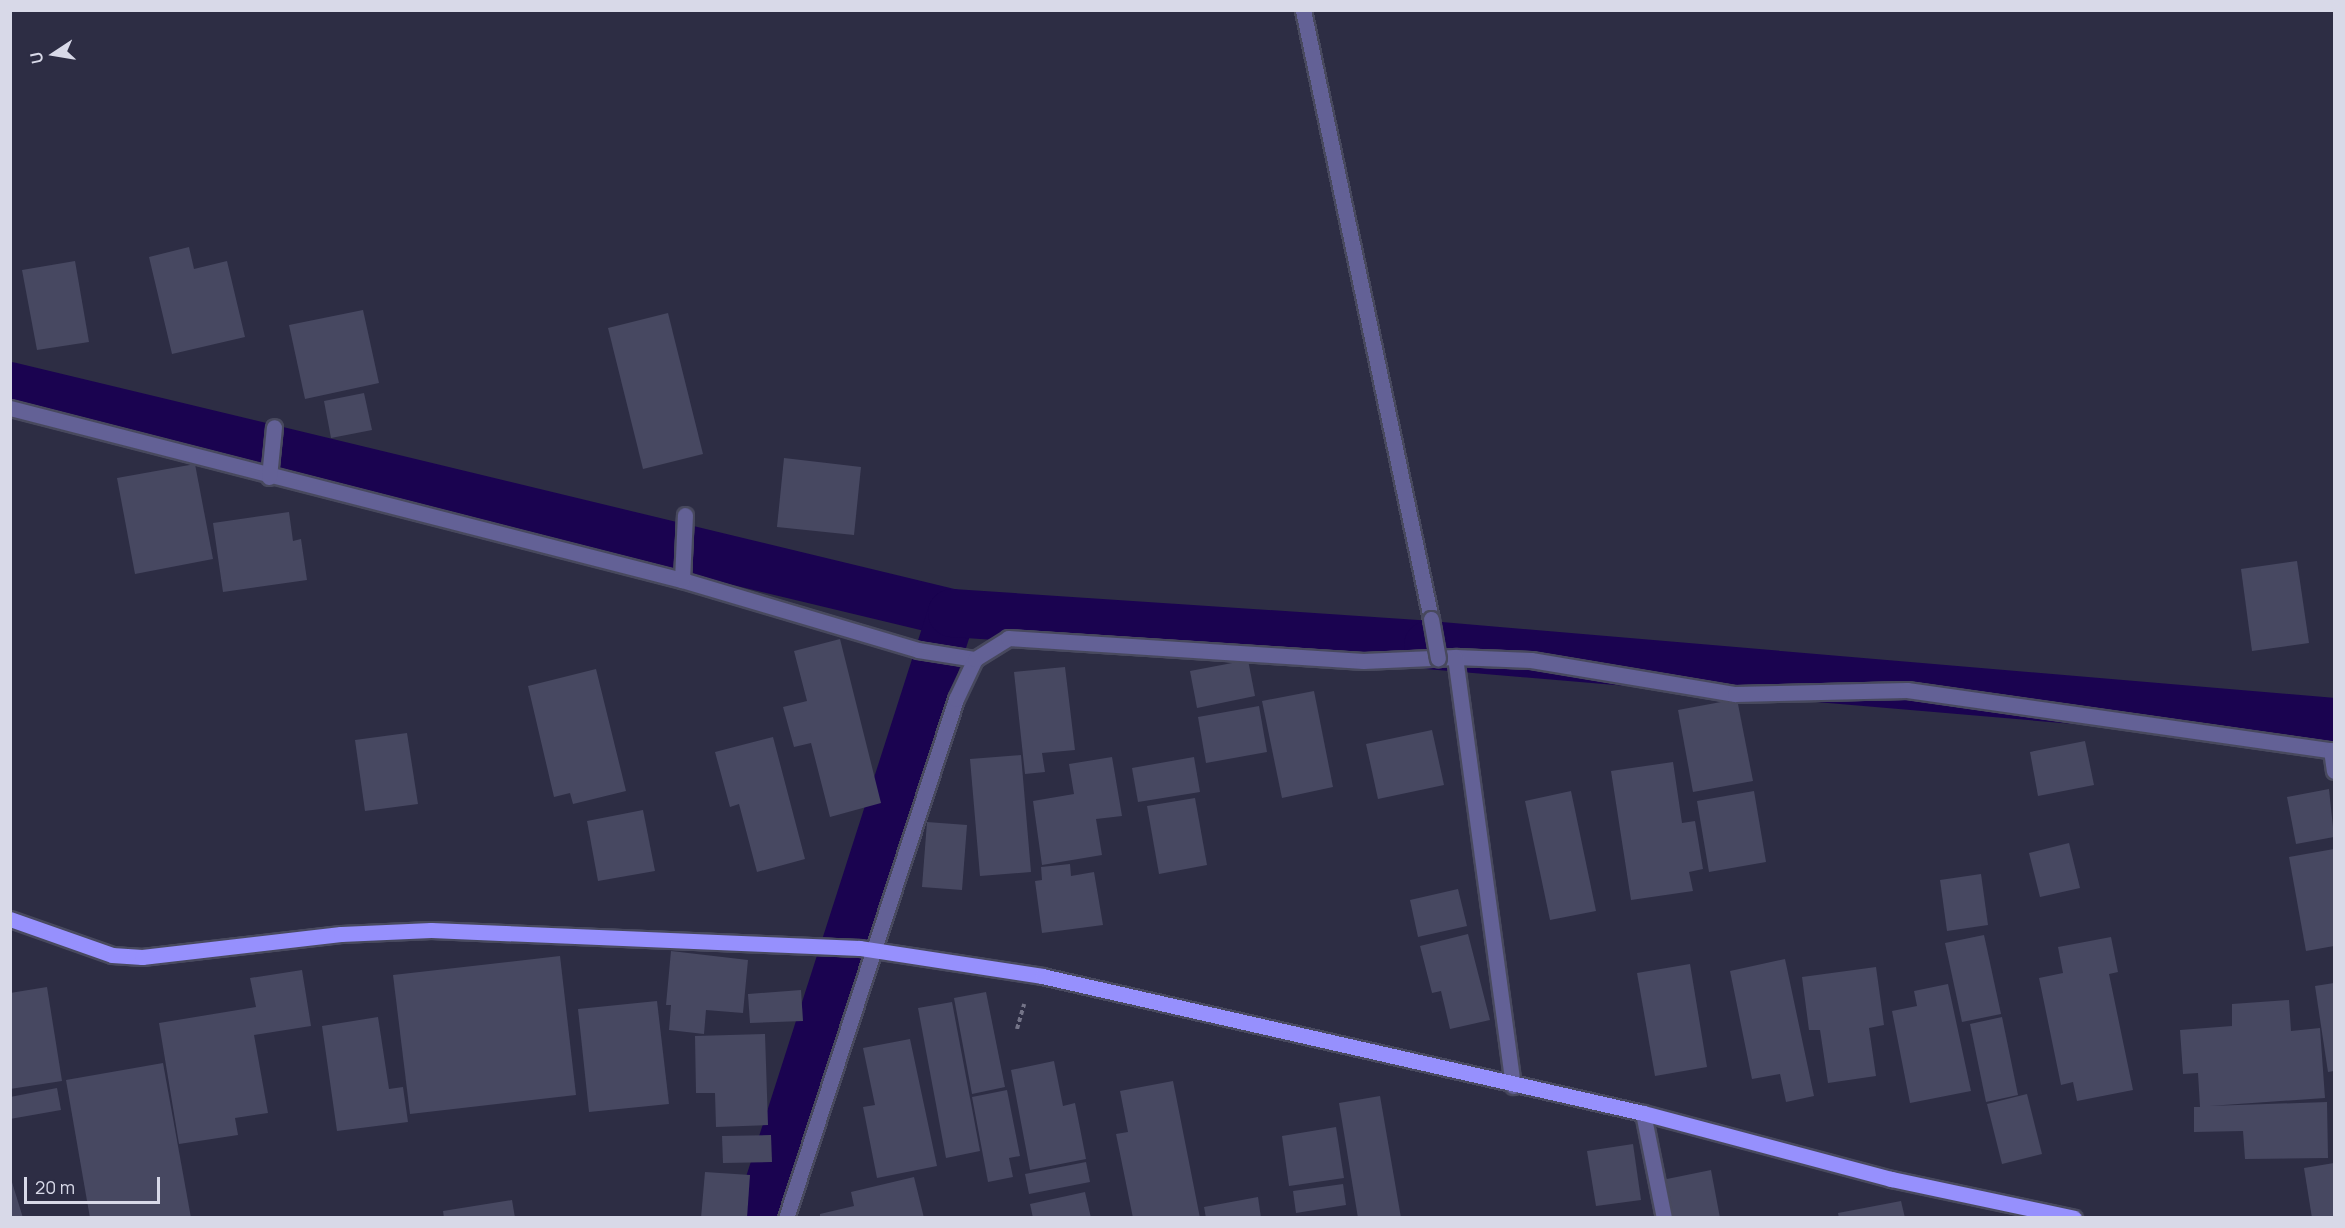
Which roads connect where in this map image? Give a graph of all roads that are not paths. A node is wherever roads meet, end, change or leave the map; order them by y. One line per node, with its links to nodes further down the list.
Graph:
1 (1303, 10): 7 (street, bridge)
2 (10, 408): 4 (street)
3 (274, 427): 4 (street)
4 (270, 472): 6 (street)
5 (685, 515): 6 (street)
6 (682, 580): 8 (street)
7 (1455, 657): 8 (street); 9 (street); 13 (street)
8 (975, 659): 12 (street)
9 (2333, 751): 10 (street)
10 (2334, 771)
11 (10, 919): 12 (main road)
12 (866, 950): 13 (main road); 15 (street)
13 (1513, 1086): 14 (main road)
14 (1643, 1113): 16 (street); 17 (main road)
15 (786, 1218)
16 (1664, 1218)
17 (2074, 1218)

